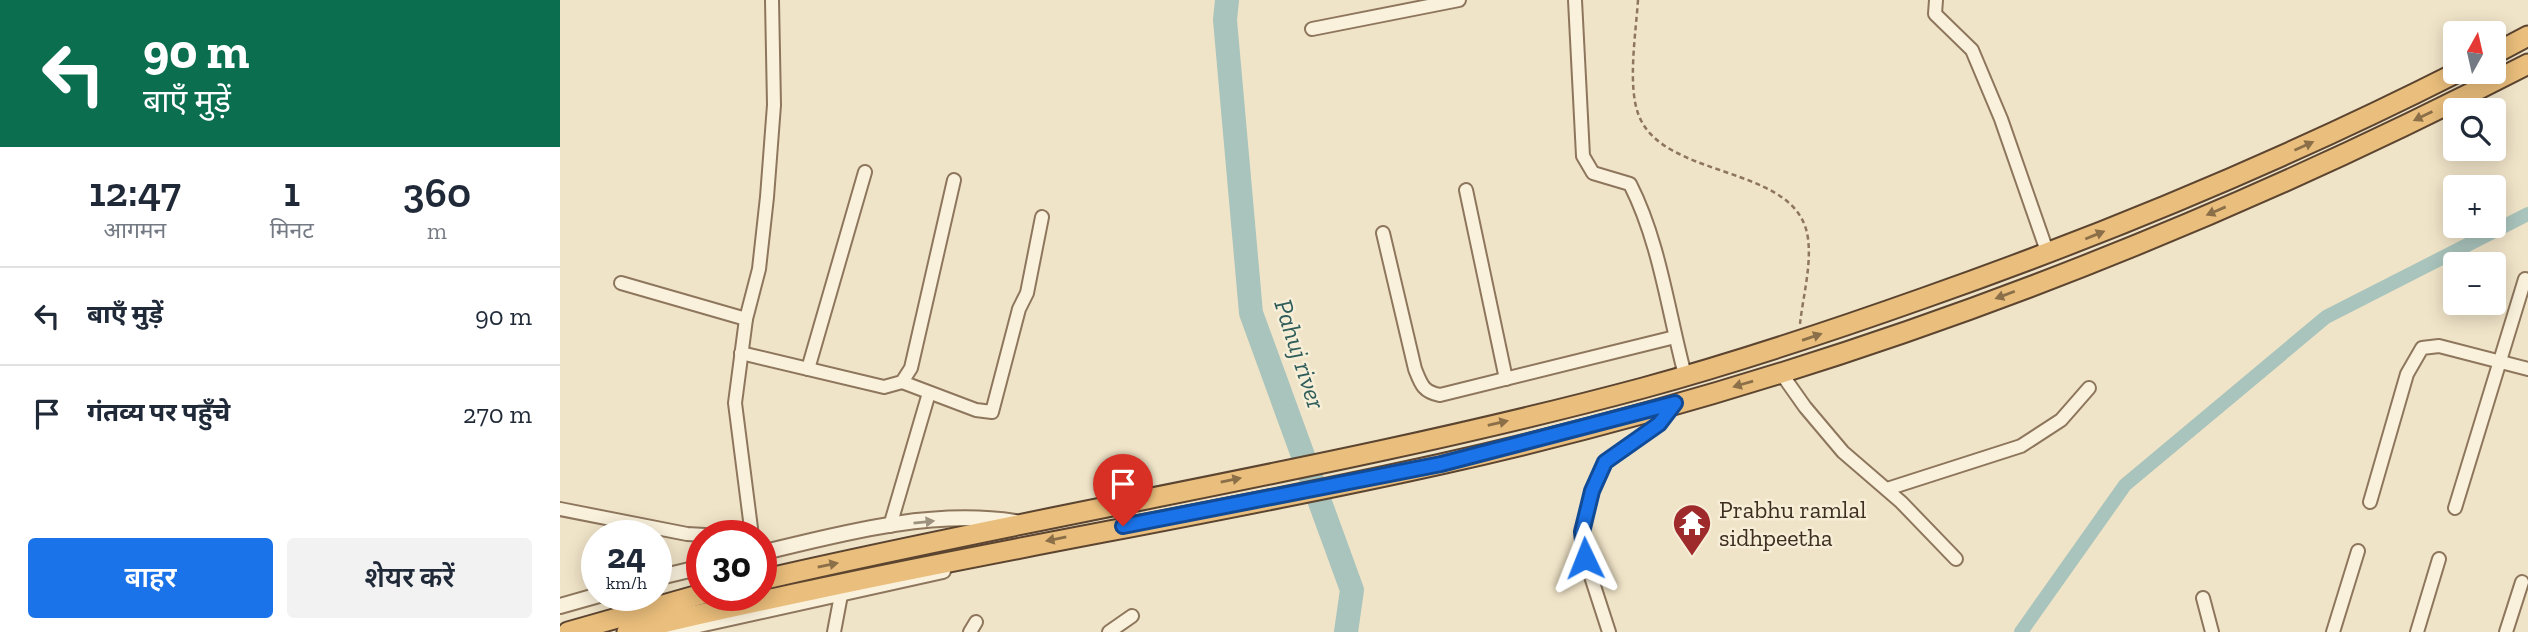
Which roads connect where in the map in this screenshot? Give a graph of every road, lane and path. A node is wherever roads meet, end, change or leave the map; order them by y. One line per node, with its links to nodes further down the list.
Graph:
1 (772, 0): 19 (street)
2 (1459, 0): 6 (street)
3 (1575, 0): 20 (street)
4 (1638, 0): 21 (path)
5 (1936, 0): 16 (street)
6 (1311, 29)
7 (2528, 36): 8 (highway)
8 (2506, 48)
9 (2528, 64): 26 (highway, one-way to 26)
10 (2443, 79): 16 (highway, one-way to 10)
11 (865, 172): 24 (street)
12 (954, 180): 29 (street)
13 (1466, 190): 28 (street)
14 (1042, 217): 31 (street)
15 (1383, 233): 28 (street)
16 (2048, 254): 21 (highway, one-way to 16)
17 (2525, 279): 23 (street)
18 (621, 283): 19 (street)
19 (746, 319): 22 (street)
20 (1675, 337): 27 (street); 28 (street)
21 (1797, 342): 27 (highway)
22 (741, 353): 24 (street); 37 (street)
23 (2501, 361): 25 (street); 34 (street); 35 (street)
24 (808, 369): 29 (street)
25 (2528, 369)
26 (1781, 373): 32 (highway, one-way to 32); 33 (street)
27 (1685, 376): 38 (highway, one-way to 27)
28 (1506, 379)
29 (902, 382): 31 (street)
30 (2089, 388): 33 (street)
31 (929, 393): 39 (street)
32 (1675, 403): 43 (highway, one-way to 43); 62 (street)
33 (1887, 489): 46 (street)
34 (2370, 502)
35 (2455, 508)
36 (560, 509): 40 (street)
37 (750, 520)
38 (1023, 523): 39 (street, one-way to 38); 41 (highway)
39 (890, 526): 42 (street)
40 (686, 534)
41 (962, 537): 45 (highway); 48 (highway, one-way to 41)
42 (777, 548)
43 (1004, 549): 45 (highway); 50 (street)
44 (2358, 551): 64 (street)
45 (965, 558): 58 (highway)
46 (1956, 559)
47 (2439, 559): 65 (street)
48 (777, 577)
49 (2522, 582): 66 (street)
50 (841, 595): 56 (street); 60 (street)
51 (2203, 598): 63 (street)
52 (686, 599): 57 (highway)
53 (581, 600): 54 (street)
54 (560, 606)
55 (1132, 616): 61 (street)
56 (729, 625): 59 (street)
57 (568, 632)
58 (626, 632)
59 (667, 632)
60 (834, 632)
61 (1109, 632)
62 (1609, 632)
63 (2212, 632)
64 (2333, 632)
65 (2417, 632)
66 (2506, 632)

